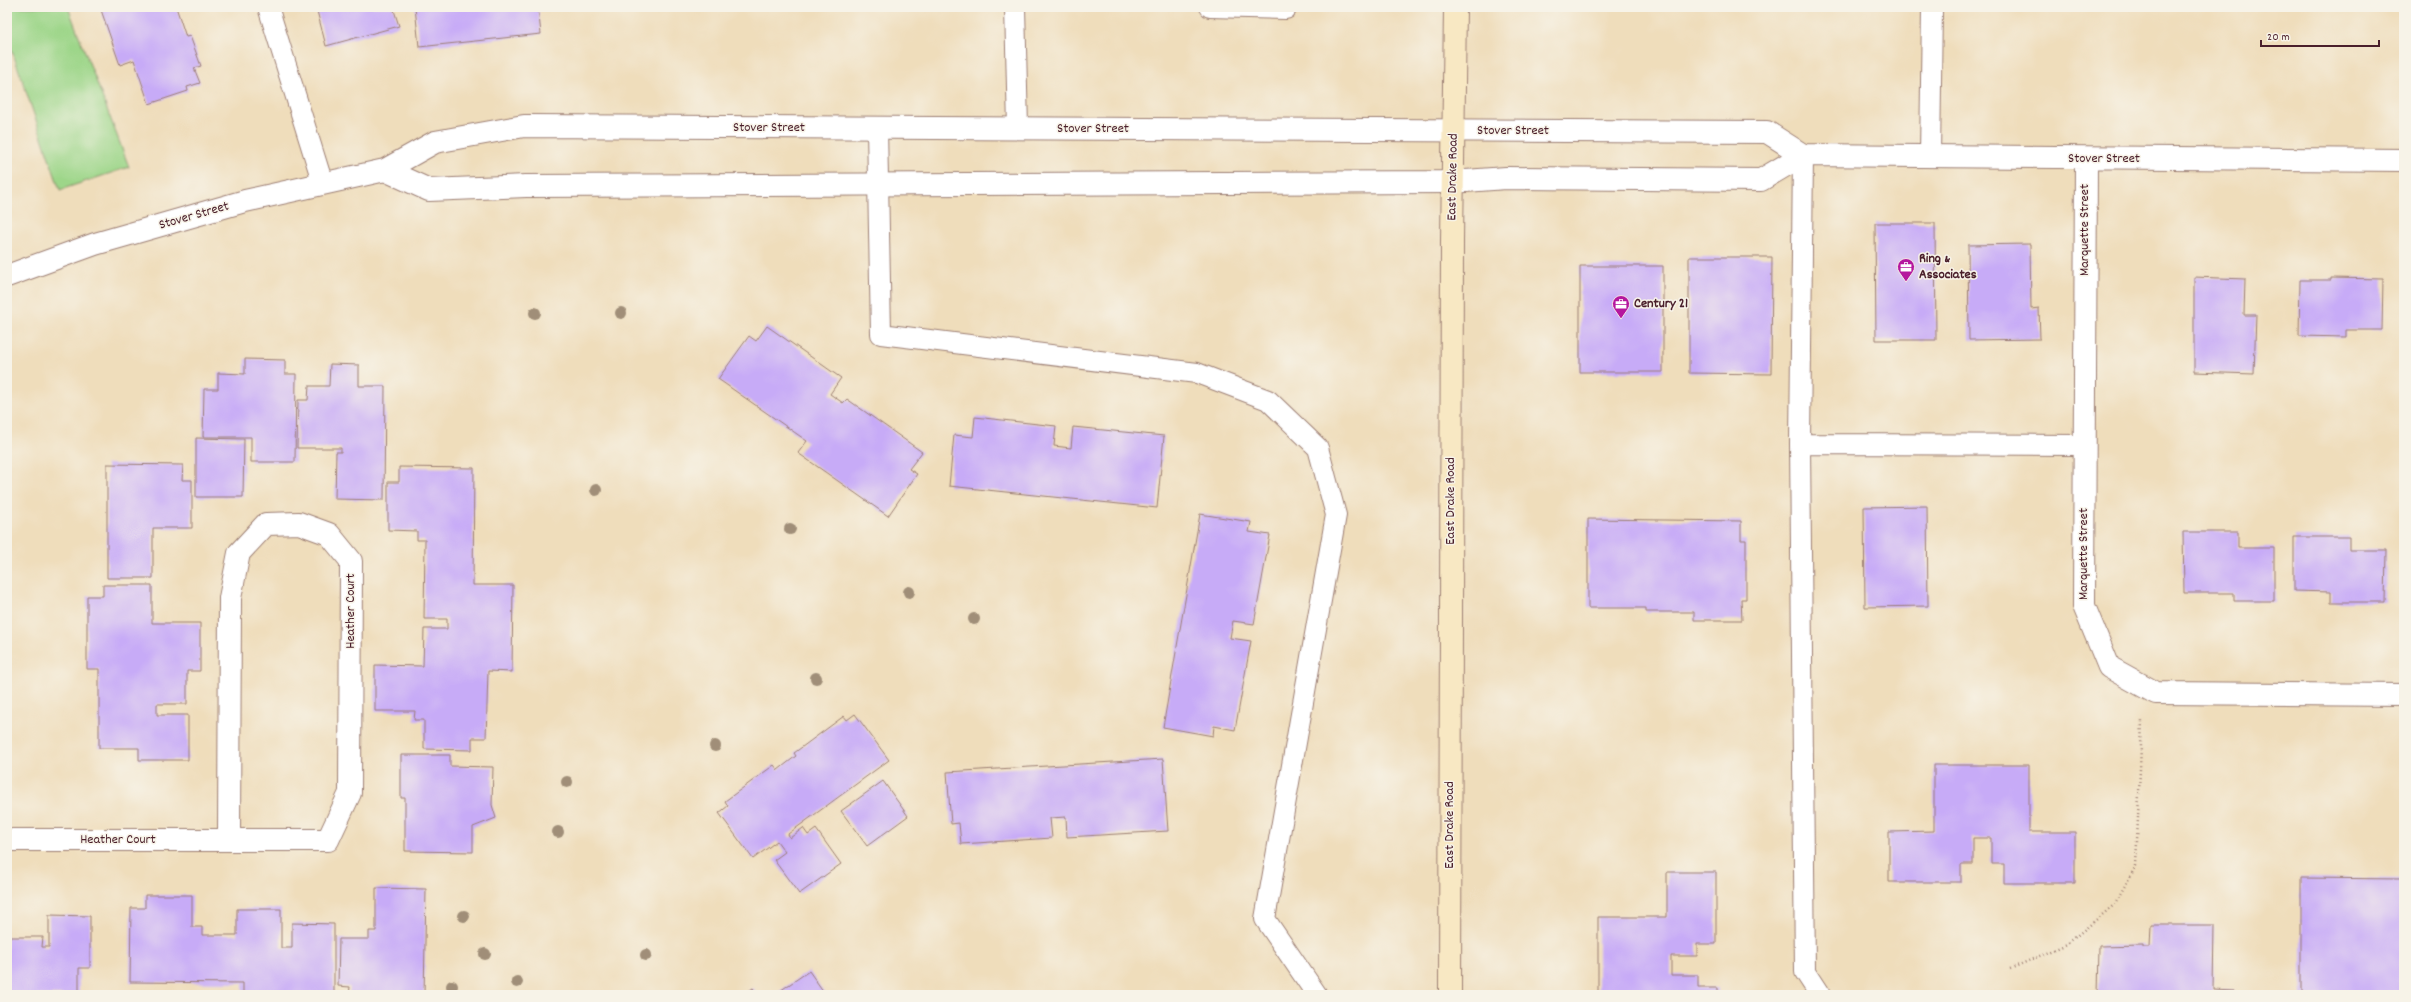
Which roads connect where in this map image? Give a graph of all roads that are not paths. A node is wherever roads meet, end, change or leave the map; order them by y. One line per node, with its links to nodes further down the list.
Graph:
1 (268, 7): 16 (lane)
2 (1015, 7): 8 (lane)
3 (1210, 7): 4 (lane)
4 (1286, 7)
5 (1455, 7): 9 (main road, East Drake Road)
6 (1932, 7): 11 (lane)
7 (877, 128): 8 (street, Stover Street); 14 (street, Stover Street); 17 (lane)
8 (1018, 128): 9 (street, Stover Street)
9 (1454, 130): 10 (street, Stover Street); 15 (main road, East Drake Road)
10 (1803, 156): 11 (street, Stover Street); 15 (street); 19 (lane)
11 (1930, 157): 12 (street, Stover Street)
12 (2086, 159): 13 (street, Stover Street); 20 (street, Marquette Street)
13 (2404, 160)
14 (385, 170): 16 (street, Stover Street); 17 (street)
15 (1452, 182): 17 (street); 25 (main road, East Drake Road)
16 (323, 184): 18 (street, Stover Street)
17 (877, 184): 24 (lane)
18 (7, 276)
19 (1800, 444): 20 (lane); 26 (lane)
20 (2084, 445): 21 (street, Marquette Street)
21 (2404, 695)
22 (229, 839): 22 (street, Heather Court); 23 (street, Heather Court)
23 (7, 840)
24 (1317, 995)
25 (1450, 995)
26 (1820, 995)

